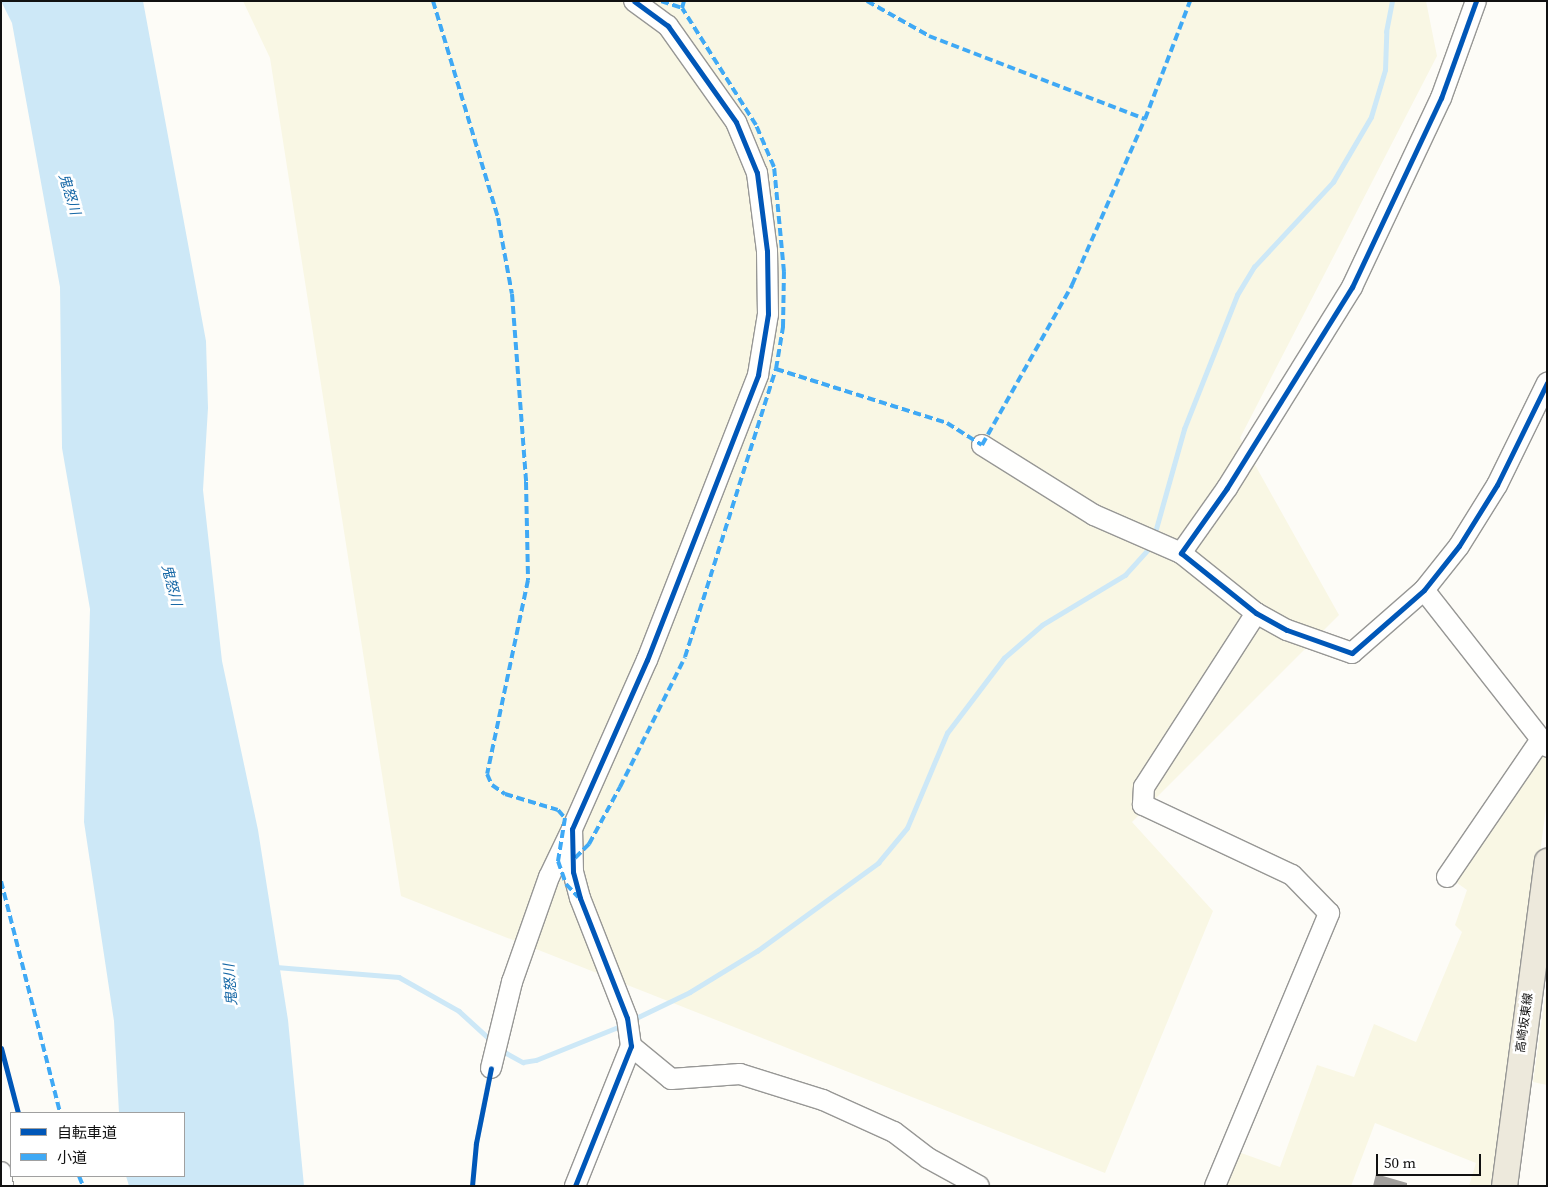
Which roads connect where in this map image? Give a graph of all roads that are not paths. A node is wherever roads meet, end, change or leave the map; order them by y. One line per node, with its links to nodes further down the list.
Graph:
1 (634, 1): 9 (street)
2 (1476, 1): 5 (street)
3 (1547, 383): 6 (street)
4 (982, 445): 5 (street)
5 (1181, 553): 7 (street)
6 (1424, 590): 7 (street); 8 (street)
7 (1256, 613): 18 (street)
8 (1544, 743): 11 (street)
9 (572, 829): 12 (street); 13 (street)
10 (1547, 860): 19 (main road, 高崎坂東線)
11 (1447, 877)
12 (631, 1046): 15 (street); 17 (street)
13 (491, 1068)
14 (1, 1172): 16 (street)
15 (972, 1185)
16 (3, 1186)
17 (575, 1186)
18 (1215, 1186)
19 (1504, 1186)

